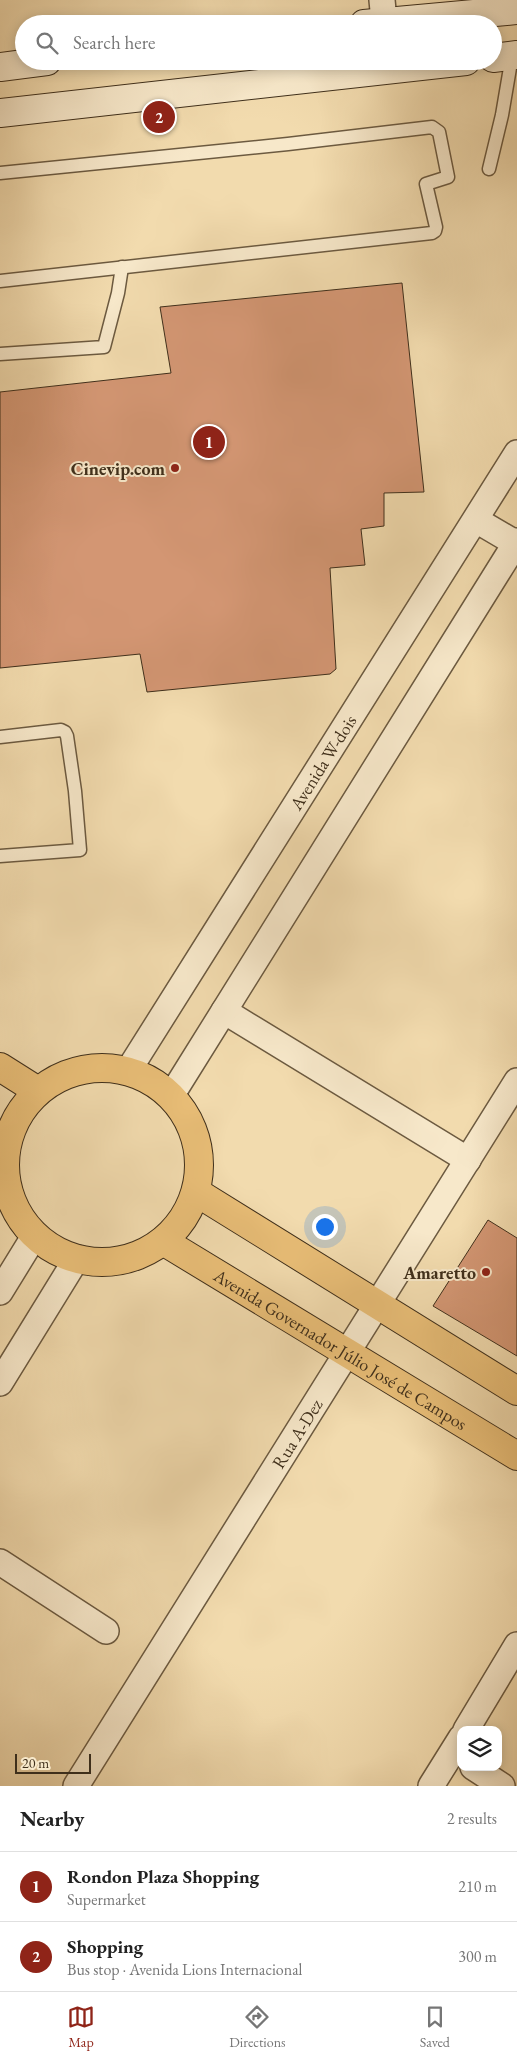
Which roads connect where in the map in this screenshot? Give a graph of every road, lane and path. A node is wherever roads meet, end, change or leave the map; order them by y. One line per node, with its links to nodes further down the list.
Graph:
1 (517, 10): 2 (main road)
2 (377, 15)
3 (507, 57): 8 (lane)
4 (15, 65): 5 (main road)
5 (0, 67)
6 (385, 70): 7 (main road)
7 (0, 113)
8 (489, 169)
9 (0, 173): 10 (lane)
10 (122, 267): 11 (lane); 12 (lane)
11 (0, 281)
12 (0, 354)
13 (517, 453): 14 (street, Avenida W-dois)
14 (476, 520): 15 (street); 20 (street, Avenida W-dois)
15 (516, 543): 18 (street)
16 (0, 737): 17 (lane)
17 (0, 856)
18 (224, 1011): 23 (street); 25 (street)
19 (0, 1068): 22 (main road)
20 (128, 1071): 22 (main road); 23 (main road)
21 (517, 1081): 25 (street, Rua A-Dez)
22 (38, 1091): 24 (main road)
23 (171, 1096): 26 (main road)
24 (3, 1149): 27 (main road)
25 (468, 1160): 31 (street, Rua A-Dez)
26 (196, 1192): 28 (main road); 31 (main road)
27 (35, 1235): 29 (main road); 30 (street)
28 (163, 1241): 29 (main road); 32 (main road, Avenida Governador Júlio José de Campos)
29 (77, 1258): 33 (street)
30 (0, 1292)
31 (378, 1305): 32 (street, Rua A-Dez); 34 (main road)
32 (347, 1352): 35 (main road, Avenida Governador Júlio José de Campos); 42 (street, Rua A-Dez)
33 (0, 1383)
34 (517, 1391)
35 (517, 1456)
36 (0, 1562): 37 (street)
37 (106, 1631)
38 (517, 1645): 39 (street)
39 (468, 1726)
40 (457, 1752): 43 (street)
41 (479, 1771): 44 (street)
42 (76, 1786)
43 (431, 1786)
44 (502, 1786)

